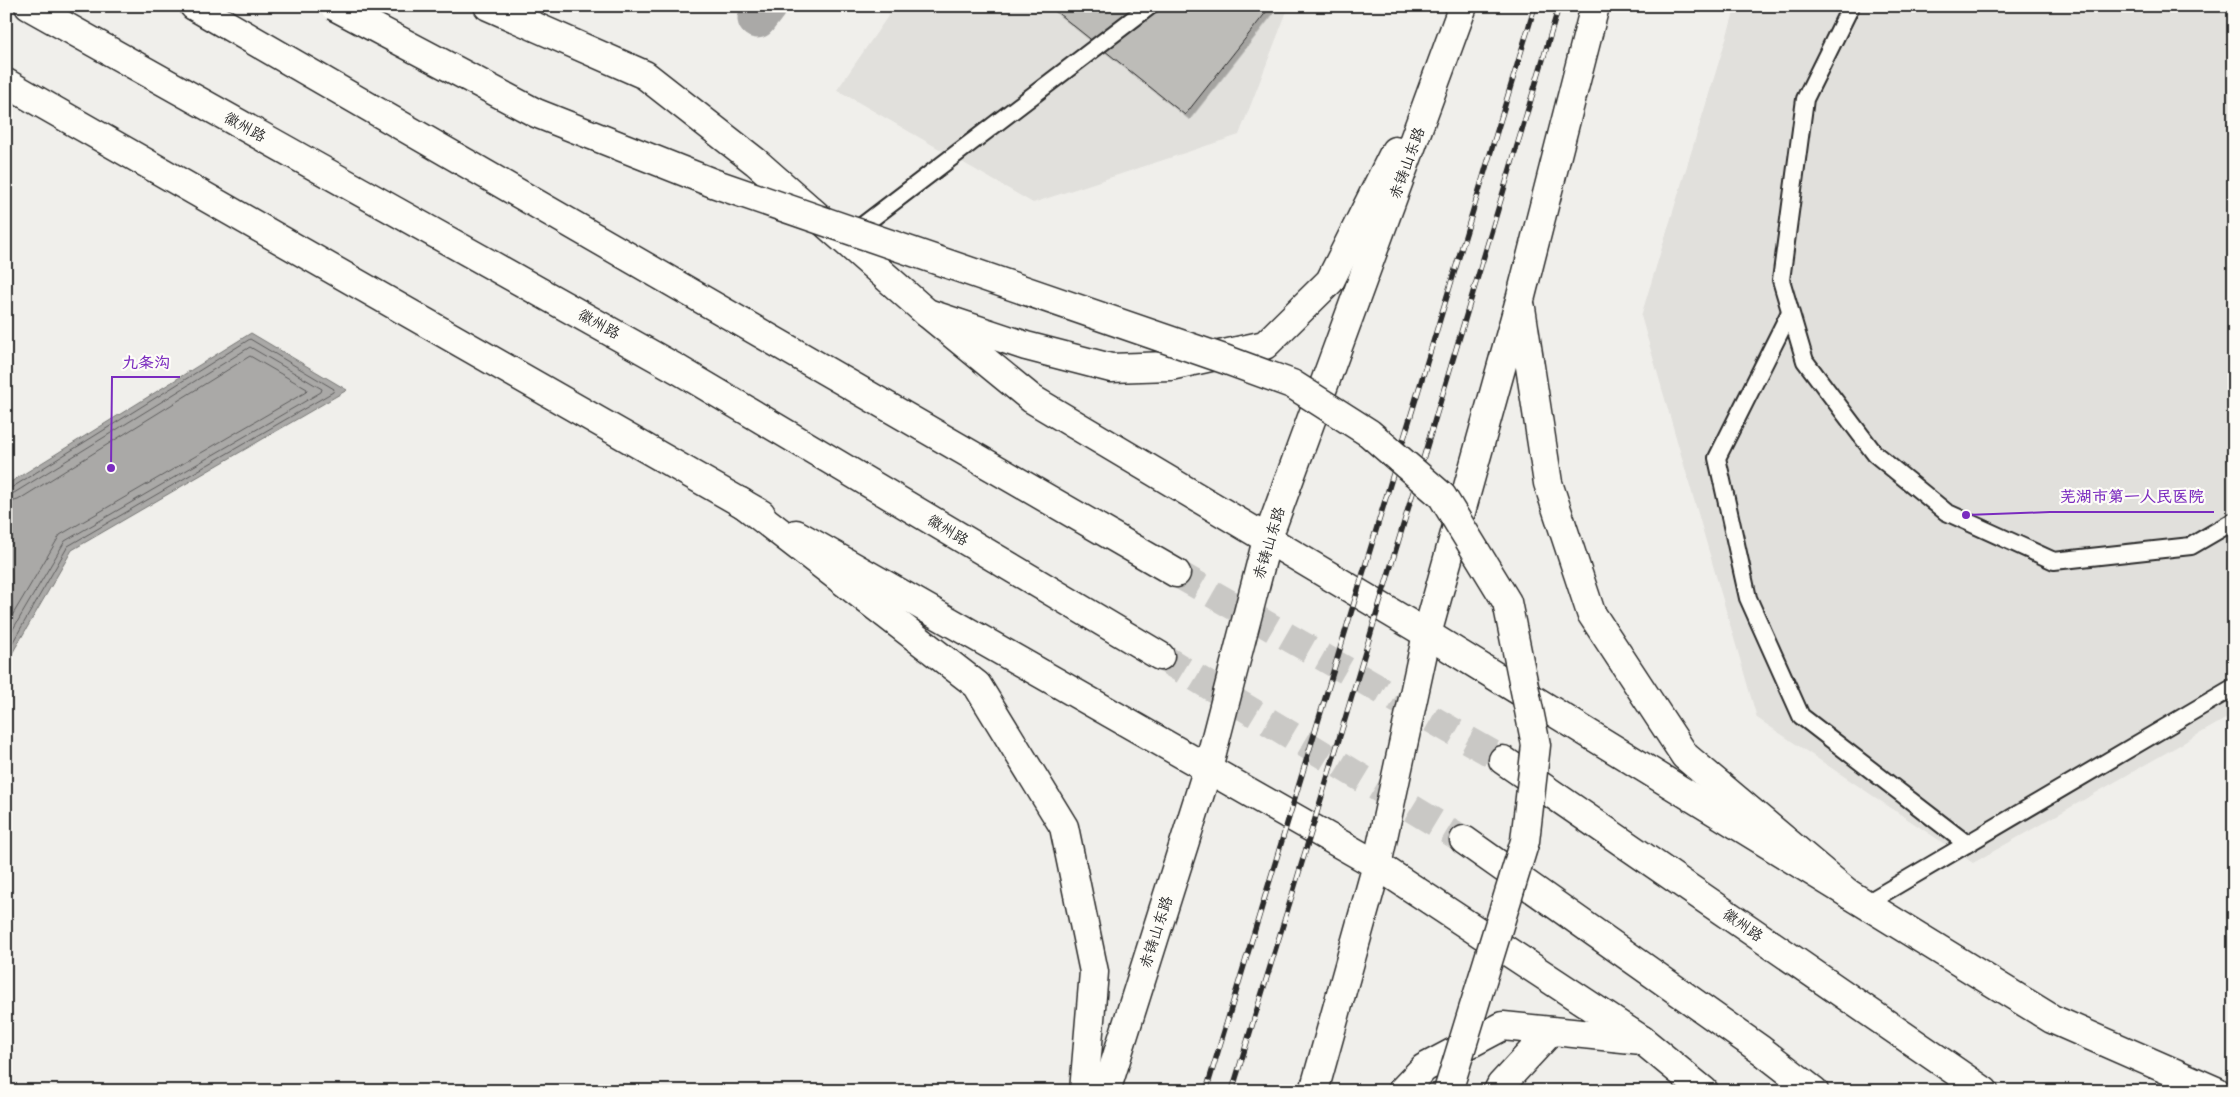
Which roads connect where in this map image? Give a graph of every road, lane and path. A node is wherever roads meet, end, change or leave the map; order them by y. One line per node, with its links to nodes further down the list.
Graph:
1 (29, 6): 19 (main road, 徽州路)
2 (194, 6): 17 (main road)
3 (334, 6): 33 (main road, bridge)
4 (488, 6): 10 (main road)
5 (1150, 6): 10 (lane)
6 (1595, 6): 11 (main road)
7 (1851, 6): 12 (lane)
8 (1460, 18): 13 (main road); 16 (main road, 赤铸山东路)
9 (6, 83): 14 (main road)
10 (844, 239): 13 (main road)
11 (1520, 300): 18 (main road); 26 (main road)
12 (1790, 312): 15 (lane); 24 (lane)
13 (927, 313): 16 (main road)
14 (741, 502): 22 (main road); 29 (main road)
15 (2234, 521)
16 (1267, 540): 18 (main road); 22 (main road, 赤铸山东路)
17 (1176, 572)
18 (1427, 634): 25 (main road); 26 (main road)
19 (1160, 656)
20 (2234, 686): 24 (lane)
21 (1503, 760): 37 (main road, 徽州路)
22 (1208, 768): 25 (main road); 30 (main road, 赤铸山东路)
23 (1464, 840): 36 (main road)
24 (1967, 844): 26 (lane)
25 (1377, 865): 28 (main road); 31 (main road)
26 (1858, 899): 38 (main road)
27 (1551, 1031): 28 (main road); 32 (main road); 34 (main road)
28 (1642, 1040): 35 (main road)
29 (1084, 1091)
30 (1106, 1091)
31 (1314, 1091)
32 (1402, 1091)
33 (1448, 1091)
34 (1498, 1091)
35 (1704, 1091)
36 (1814, 1091)
37 (1984, 1091)
38 (2216, 1091)

